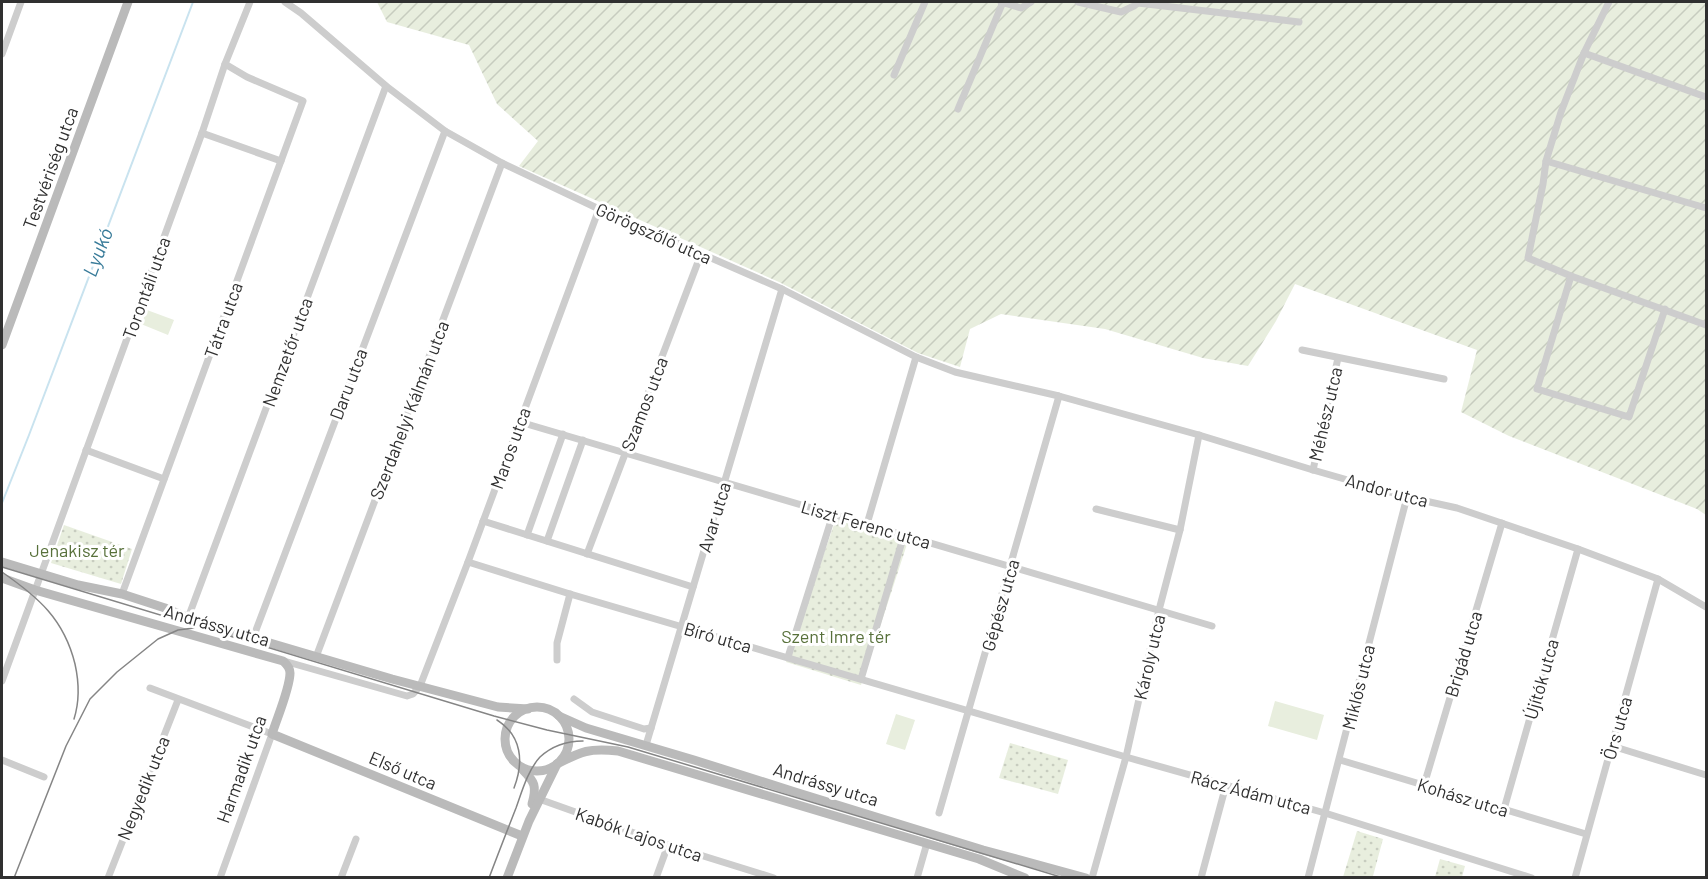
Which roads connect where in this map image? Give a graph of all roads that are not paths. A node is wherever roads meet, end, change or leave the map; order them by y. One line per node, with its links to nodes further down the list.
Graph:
1 (21, 2): 12 (street)
2 (128, 2): 31 (street, Testvériség utca)
3 (250, 2): 14 (street, Torontáli utca)
4 (285, 2): 16 (street, Görögszőlő utca)
5 (925, 2): 15 (street)
6 (1002, 2): 7 (street); 18 (street)
7 (1031, 2)
8 (1078, 2): 9 (street)
9 (1138, 2): 11 (street)
10 (1609, 2): 13 (street)
11 (1299, 22)
12 (2, 54)
13 (1584, 54): 17 (street); 21 (street)
14 (225, 64): 20 (street, Torontáli utca); 22 (street, Tátra utca)
15 (894, 75)
16 (386, 86): 19 (street, Görögszőlő utca); 70 (street, Nemzetőr utca)
17 (1707, 96)
18 (958, 109)
19 (445, 131): 23 (street, Görögszőlő utca); 73 (street, Daru utca)
20 (202, 133): 22 (street); 41 (street, Torontáli utca)
21 (1546, 160): 24 (street); 27 (street)
22 (281, 161): 44 (street, Tátra utca)
23 (502, 163): 25 (street, Görögszőlő utca); 75 (street, Szerdahelyi Kálmán utca)
24 (1707, 208)
25 (599, 209): 26 (street, Görögszőlő utca); 37 (street, Maros utca)
26 (701, 254): 28 (street, Görögszőlő utca); 42 (street, Szamos utca)
27 (1570, 276): 29 (street); 29 (street)
28 (782, 289): 33 (street, Görögszőlő utca); 45 (street, Avar utca)
29 (1665, 309): 30 (street)
30 (1707, 325)
31 (2, 345)
32 (1302, 350): 34 (street, Méhész utca)
33 (916, 357): 36 (street, Görögszőlő utca); 51 (street)
34 (1338, 358): 35 (street, Méhész utca); 43 (street, Méhész utca)
35 (1444, 380)
36 (1059, 396): 39 (street, Andor utca); 60 (street, Gépész utca)
37 (520, 422): 38 (street, Liszt Ferenc utca); 49 (street, Maros utca)
38 (563, 434): 40 (street, Liszt Ferenc utca); 53 (street)
39 (1199, 435): 43 (street, Andor utca); 52 (street, Károly utca)
40 (583, 440): 42 (street, Liszt Ferenc utca); 55 (street)
41 (86, 450): 44 (street); 61 (street, Torontáli utca)
42 (626, 453): 45 (street, Liszt Ferenc utca); 57 (street, Szamos utca)
43 (1313, 470): 46 (street, Andor utca)
44 (164, 479): 66 (street, Tátra utca)
45 (724, 482): 48 (street, Liszt Ferenc utca); 64 (street, Avar utca)
46 (1407, 497): 50 (street, Andor utca); 94 (street, Miklós utca)
47 (1096, 509): 52 (street)
48 (833, 514): 51 (street, Liszt Ferenc utca); 76 (street)
49 (483, 521): 53 (street); 59 (street, Maros utca)
50 (1502, 523): 56 (street, Andor utca); 100 (street, Brigád utca)
51 (867, 524): 54 (street, Liszt Ferenc utca)
52 (1180, 530): 69 (street, Károly utca)
53 (527, 535): 55 (street)
54 (904, 535): 60 (street, Liszt Ferenc utca); 79 (street)
55 (547, 541): 57 (street)
56 (1578, 549): 63 (street, Andor utca); 102 (street, Újítók utca)
57 (587, 554): 64 (street)
58 (2, 562): 61 (street, Andrássy utca)
59 (468, 562): 67 (street, Bíró utca); 81 (street, Maros utca)
60 (1011, 566): 69 (street, Liszt Ferenc utca); 86 (street, Gépész utca)
61 (41, 574): 65 (street, Torontáli utca); 66 (street, Andrássy utca)
62 (2, 578): 65 (street, Andrássy utca)
63 (1658, 579): 68 (street, Andor utca); 91 (street, Örs utca)
64 (693, 587): 71 (street, Avar utca)
65 (35, 590): 78 (street, Andrássy utca); 80 (street, Torontáli utca)
66 (122, 594): 70 (street, Andrássy utca)
67 (570, 594): 71 (street, Bíró utca); 77 (street)
68 (1707, 607)
69 (1159, 610): 72 (street, Liszt Ferenc utca); 92 (street, Károly utca)
70 (188, 618): 73 (street, Andrássy utca)
71 (681, 626): 76 (street, Bíró utca); 88 (street, Avar utca)
72 (1212, 626)
73 (253, 638): 74 (street, Andrássy utca)
74 (305, 654): 75 (street, Andrássy utca); 78 (street)
75 (316, 657): 81 (street, Andrássy utca)
76 (788, 657): 79 (street, Bíró utca)
77 (556, 660)
78 (291, 668): 81 (street, Andrássy utca); 89 (street, Harmadik utca)
79 (861, 679): 86 (street, Bíró utca)
80 (2, 681)
81 (420, 686): 85 (street, Andrássy utca)
82 (150, 688): 84 (street)
83 (574, 699): 88 (street)
84 (178, 700): 89 (street); 112 (street, Negyedik utca)
85 (528, 709): 87 (street); 95 (street)
86 (969, 711): 92 (street, Rácz Ádám utca); 103 (street, Gépész utca)
87 (559, 716): 90 (street, Andrássy utca); 96 (street)
88 (651, 728): 90 (street, Avar utca)
89 (272, 734): 107 (street, Első utca); 113 (street, Harmadik utca)
90 (646, 743): 121 (street, Andrássy utca)
91 (1612, 747): 97 (street); 106 (street, Örs utca)
92 (1126, 758): 99 (street, Rácz Ádám utca); 122 (street, Károly utca)
93 (2, 760): 98 (street)
94 (1340, 760): 100 (street, Kohász utca); 104 (street, Miklós utca)
95 (516, 763): 96 (street); 105 (street)
96 (557, 764): 101 (street); 109 (street, Andrássy utca)
97 (1707, 775)
98 (44, 777)
99 (1226, 785): 104 (street, Rácz Ádám utca); 123 (street)
100 (1424, 785): 102 (street, Kohász utca)
101 (539, 799): 105 (street); 110 (street, Kabók Lajos utca)
102 (1504, 809): 106 (street, Kohász utca)
103 (939, 813)
104 (1325, 813): 124 (street, Miklós utca); 125 (street, Rácz Ádám utca)
105 (529, 820): 107 (street)
106 (1586, 834): 126 (street, Örs utca)
107 (522, 836): 115 (street)
108 (356, 839): 114 (street)
109 (927, 843): 111 (street, Andrássy utca); 118 (street)
110 (668, 845): 116 (street); 117 (street, Kabók Lajos utca)
111 (1000, 866): 119 (street); 120 (street, Andrássy utca)
112 (108, 878)
113 (220, 878)
114 (341, 878)
115 (507, 878)
116 (656, 878)
117 (774, 878)
118 (918, 878)
119 (998, 878)
120 (1026, 878)
121 (1086, 878)
122 (1092, 878)
123 (1201, 878)
124 (1308, 878)
125 (1532, 878)
126 (1575, 878)

